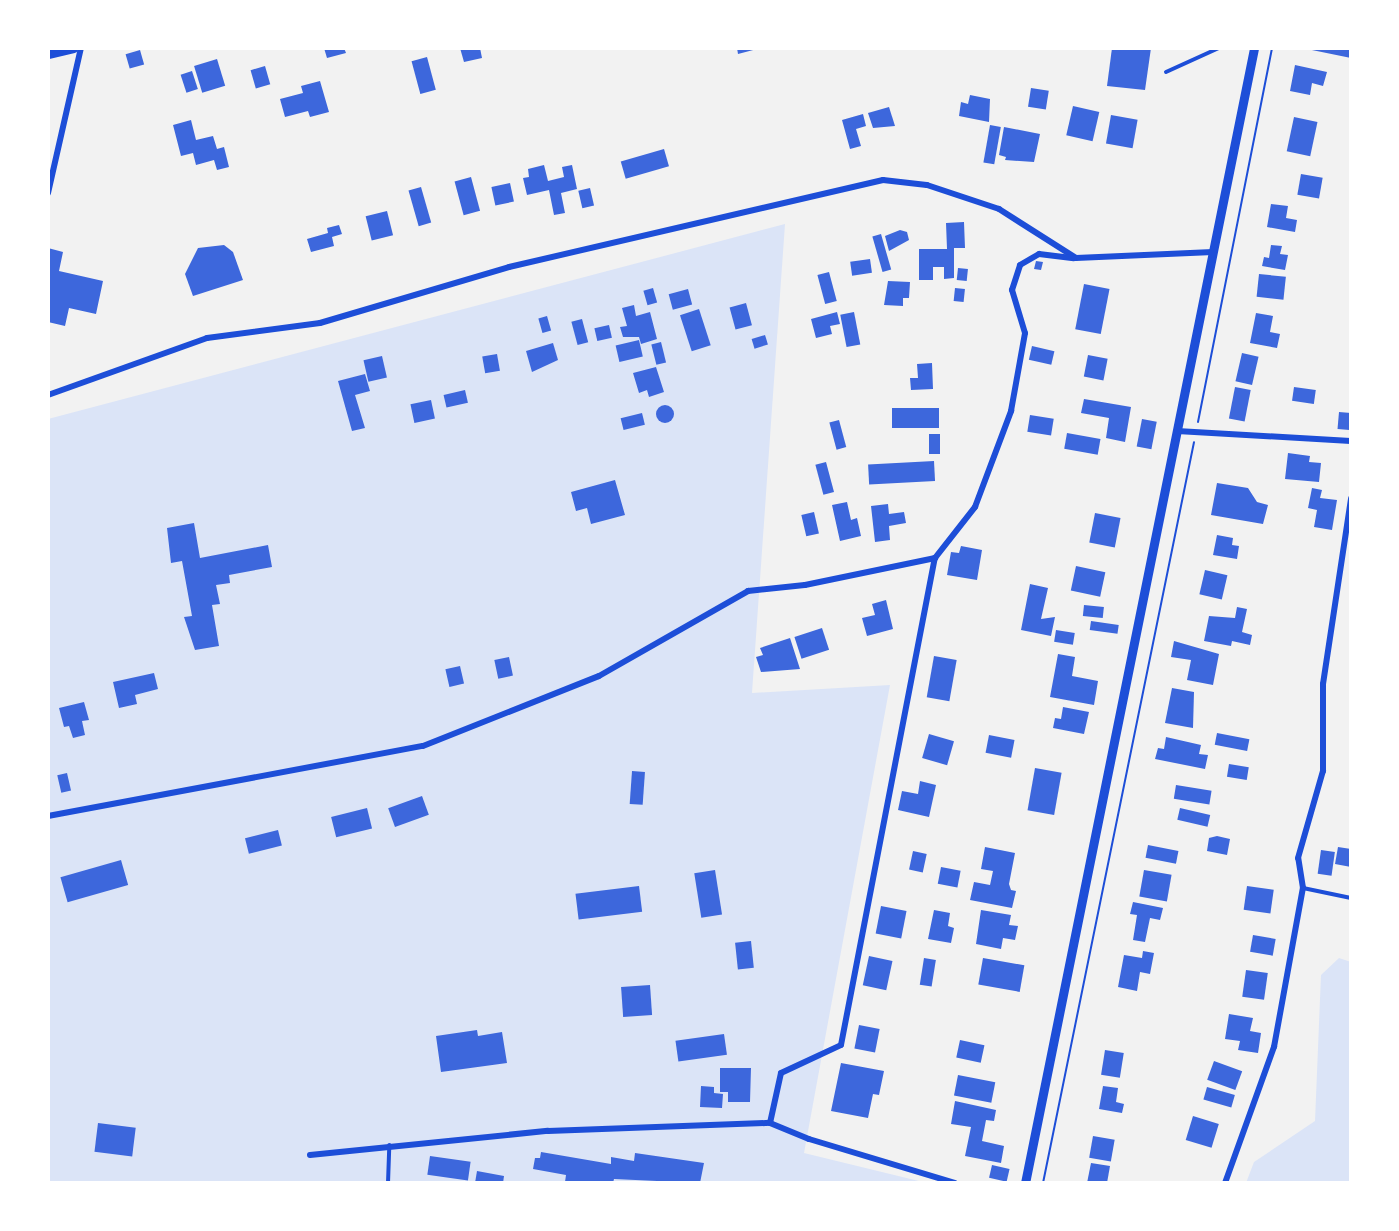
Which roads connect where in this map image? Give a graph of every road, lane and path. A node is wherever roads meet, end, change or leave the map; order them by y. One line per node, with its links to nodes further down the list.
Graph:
1 (73, 48): 6 (street)
2 (81, 48): 8 (street)
3 (1219, 48): 7 (lane)
4 (1254, 48): 9 (street)
5 (1272, 48): 13 (path)
6 (48, 54)
7 (1166, 72)
8 (48, 193)
9 (1213, 252): 10 (street); 12 (street)
10 (1076, 258): 11 (street); 16 (street)
11 (48, 395)
12 (1177, 431): 13 (street); 25 (street)
13 (1196, 431): 14 (street); 26 (path)
14 (1351, 441)
15 (1351, 498): 18 (street)
16 (935, 558): 17 (street); 20 (street)
17 (48, 816)
18 (1304, 888): 19 (lane); 27 (street)
19 (1351, 898)
20 (770, 1123): 21 (street); 24 (street)
21 (389, 1145): 22 (street); 23 (lane)
22 (310, 1155)
23 (388, 1183)
24 (955, 1183)
25 (1025, 1183)
26 (1043, 1183)
27 (1225, 1183)

